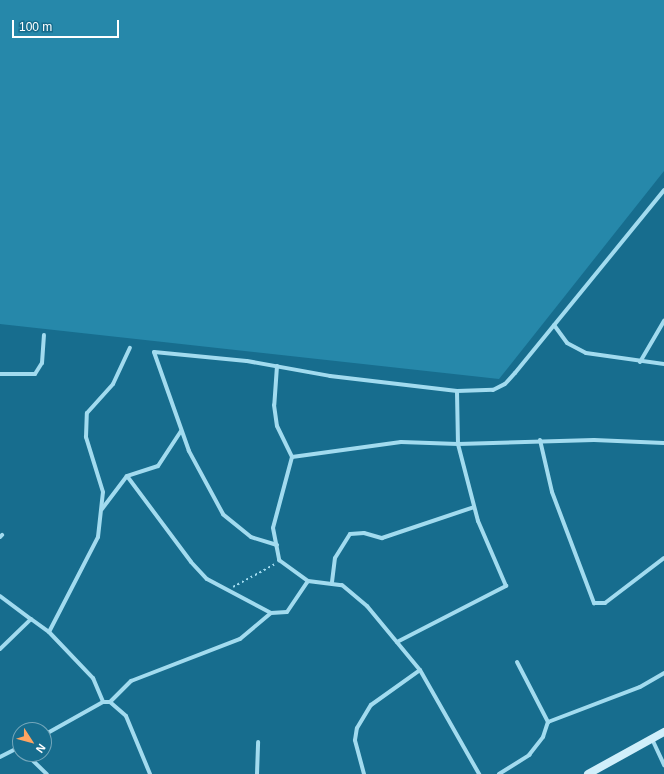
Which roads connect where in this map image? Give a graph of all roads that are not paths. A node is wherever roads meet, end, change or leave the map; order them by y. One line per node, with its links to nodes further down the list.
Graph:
1 (663, 192): 3 (street)
2 (664, 321): 6 (street)
3 (554, 325): 6 (street); 10 (street)
4 (44, 335): 9 (street)
5 (130, 348): 18 (street)
6 (640, 362): 7 (street)
7 (664, 364)
8 (277, 366): 10 (street); 11 (street); 15 (street)
9 (0, 374)
10 (458, 391): 14 (street)
11 (181, 431): 16 (street); 19 (street)
12 (540, 440): 13 (street); 14 (street); 20 (street)
13 (664, 443)
14 (458, 444): 15 (street); 17 (street)
15 (292, 456): 19 (street)
16 (127, 476): 18 (street); 24 (street)
17 (474, 507): 22 (street); 27 (street)
18 (102, 509): 26 (street)
19 (277, 545): 21 (street)
20 (664, 558)
21 (308, 581): 22 (street); 24 (street)
22 (332, 582): 27 (street)
23 (0, 596): 25 (street)
24 (271, 613): 33 (street)
25 (31, 620): 26 (street); 28 (street)
26 (49, 632): 32 (street)
27 (398, 642): 30 (street)
28 (0, 650)
29 (517, 662): 34 (street)
30 (420, 670): 47 (street); 48 (street)
31 (664, 673): 34 (street)
32 (103, 702): 33 (street); 35 (street)
33 (110, 702): 45 (street)
34 (548, 722): 49 (street)
35 (52, 731)
36 (664, 732): 37 (street)
37 (652, 738): 42 (street); 43 (street)
38 (258, 742): 46 (street)
39 (12, 752): 40 (street)
40 (0, 757)
41 (34, 762): 44 (street)
42 (664, 765)
43 (600, 771): 50 (street)
44 (47, 774)
45 (150, 774)
46 (257, 774)
47 (364, 774)
48 (477, 774)
49 (499, 774)
50 (588, 774)

